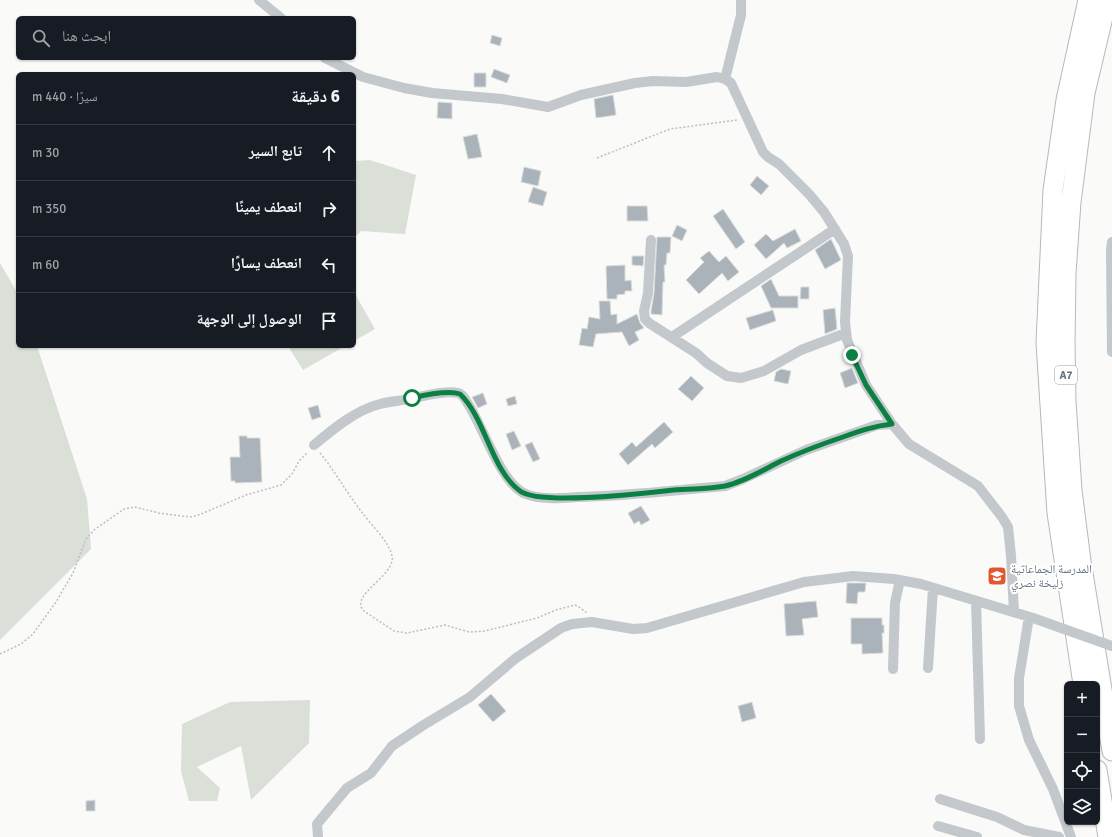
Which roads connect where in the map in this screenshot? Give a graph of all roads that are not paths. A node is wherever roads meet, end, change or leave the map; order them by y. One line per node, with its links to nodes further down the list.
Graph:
1 (259, 0): 5 (street)
2 (741, 0): 9 (street)
3 (1088, 0): 26 (highway, A7)
4 (1107, 0): 28 (highway, A7)
5 (279, 16)
6 (329, 60): 7 (street)
7 (353, 72)
8 (356, 74): 9 (street)
9 (725, 79): 10 (street)
10 (835, 229): 13 (street); 14 (street)
11 (651, 240): 14 (street)
12 (1112, 242): 15 (street)
13 (846, 333): 14 (street); 16 (street)
14 (672, 337)
15 (1112, 352)
16 (892, 424): 17 (street); 21 (street)
17 (314, 444)
18 (900, 580): 19 (street); 25 (street); 32 (street)
19 (933, 588): 20 (street); 24 (street)
20 (976, 601): 21 (street); 27 (street)
21 (1014, 612): 22 (street)
22 (1032, 617): 23 (street, bridge); 35 (street)
23 (1112, 646)
24 (928, 668)
25 (893, 669)
26 (1083, 681)
27 (980, 739)
28 (1112, 751)
29 (1100, 788): 36 (highway)
30 (940, 799): 34 (street)
31 (938, 826): 33 (street)
32 (318, 837)
33 (977, 837)
34 (1059, 837)
35 (1071, 837)
36 (1108, 837)

